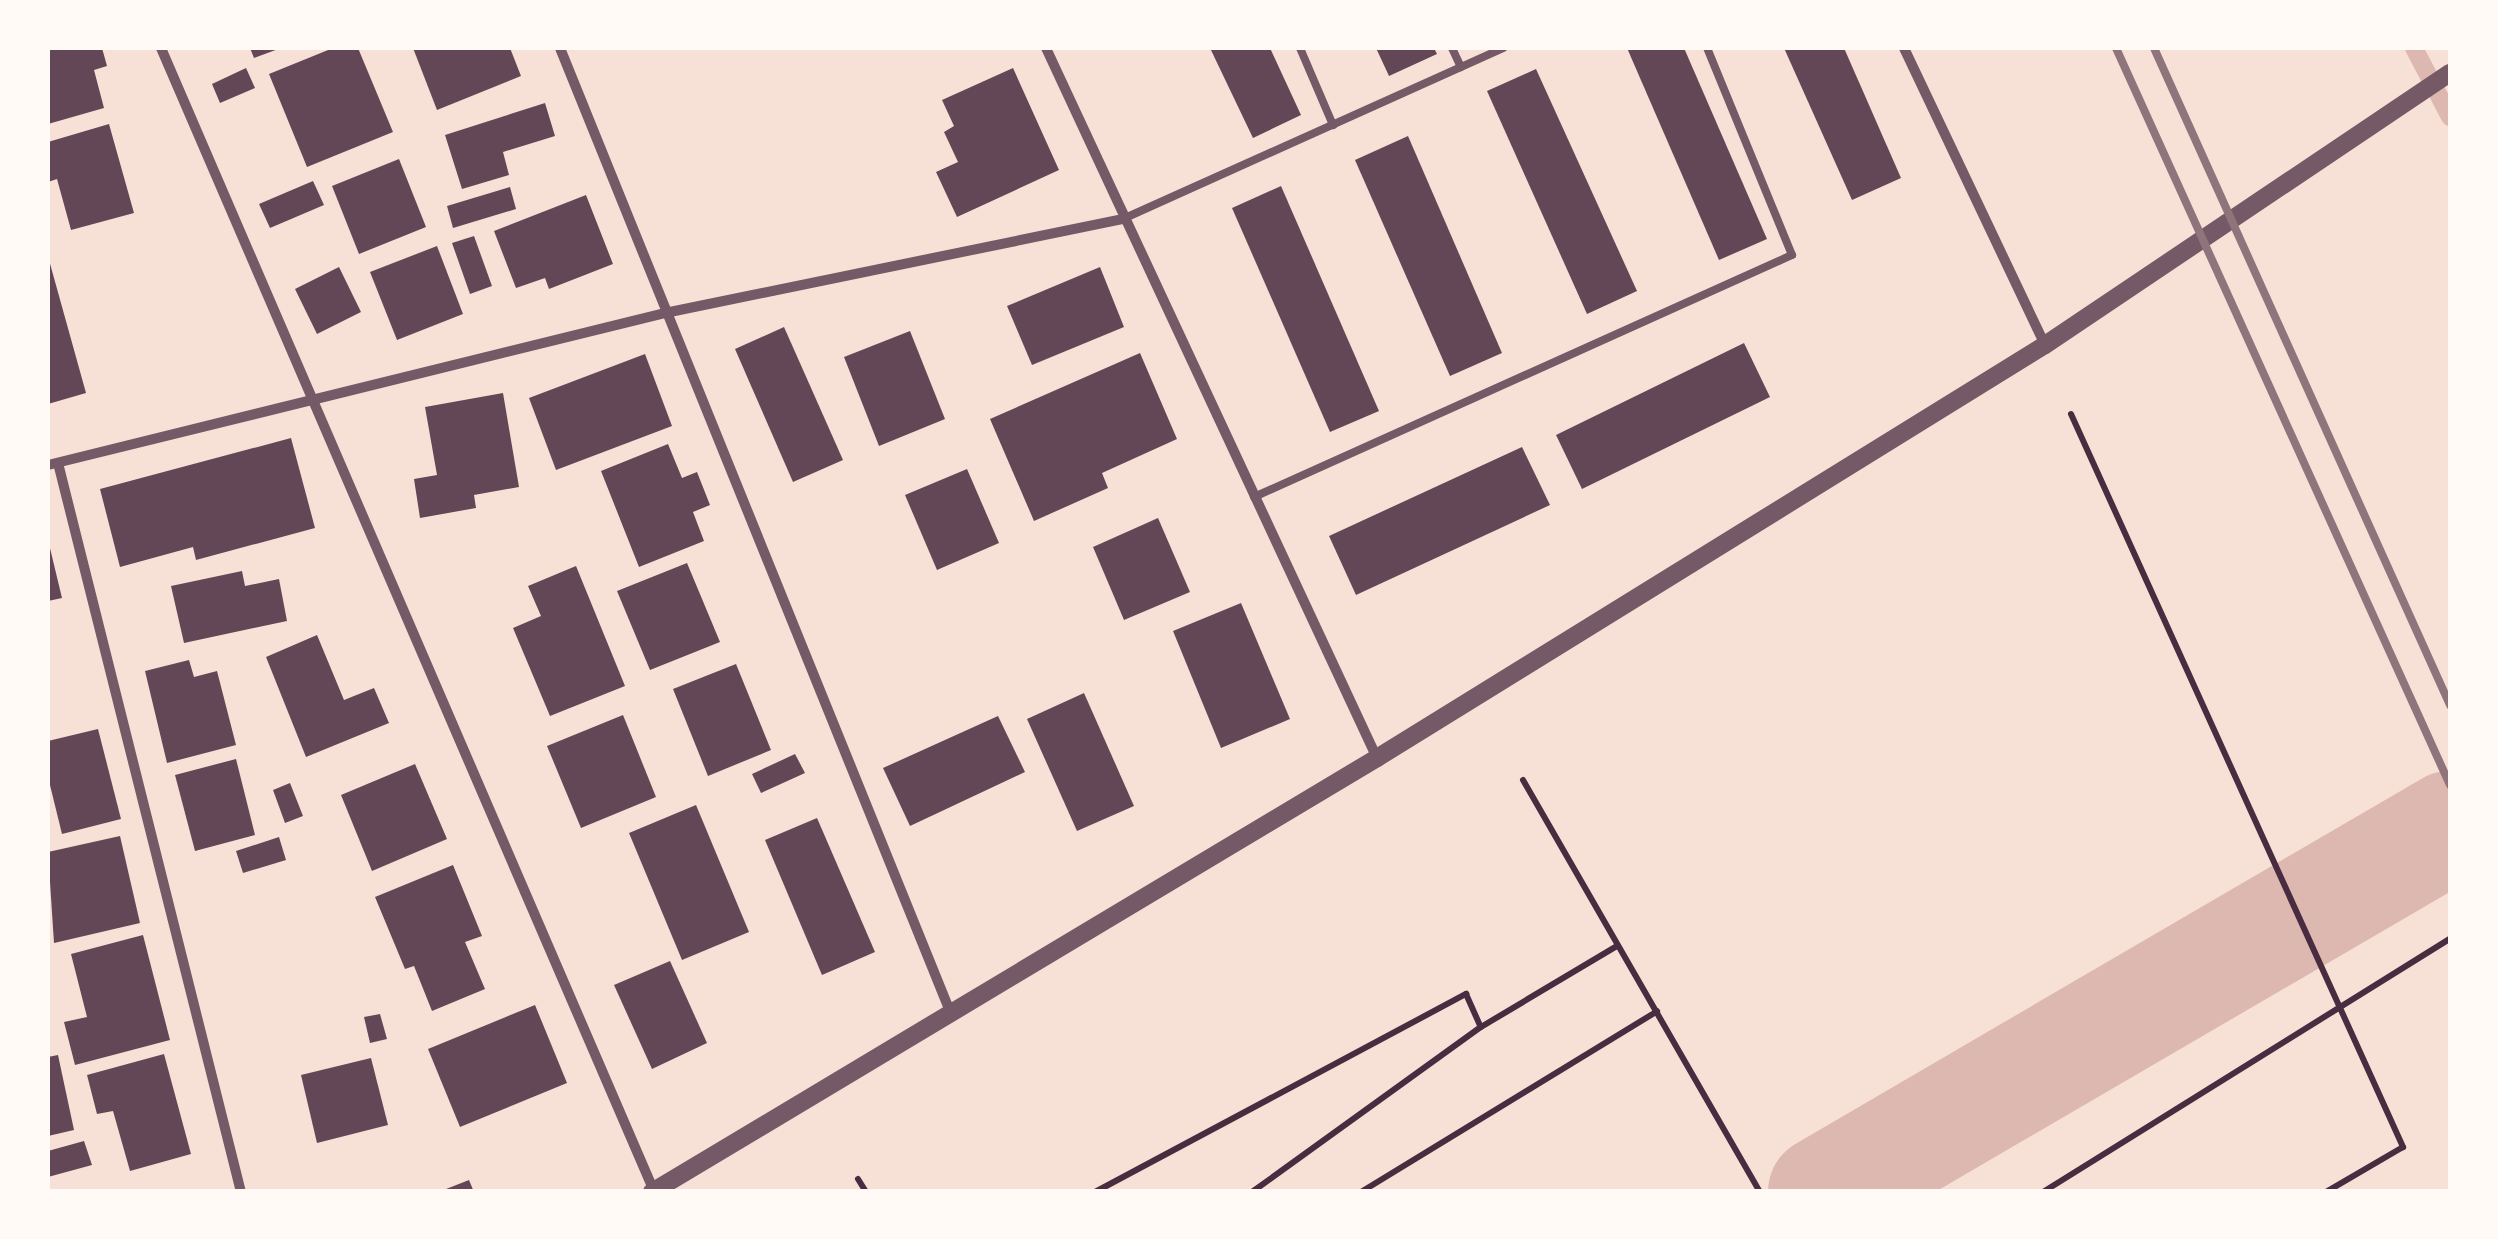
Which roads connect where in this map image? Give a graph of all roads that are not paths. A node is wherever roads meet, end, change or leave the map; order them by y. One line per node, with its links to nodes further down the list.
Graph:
1 (160, 48): 15 (street)
2 (560, 48): 13 (street)
3 (1046, 48): 12 (street)
4 (1300, 48): 11 (lane)
5 (1452, 48): 9 (lane)
6 (1504, 48): 9 (lane)
7 (1706, 48): 17 (lane)
8 (1904, 48): 14 (street)
9 (1461, 67): 11 (lane)
10 (2450, 73): 14 (street)
11 (1334, 125): 12 (lane)
12 (1123, 219): 13 (street); 17 (street)
13 (665, 313): 15 (street); 19 (street)
14 (2045, 345): 18 (street)
15 (306, 397): 16 (street); 20 (street)
16 (52, 464): 21 (street)
17 (1254, 497): 18 (street)
18 (1377, 758): 19 (street)
19 (950, 1014): 20 (street)
20 (653, 1191)
21 (241, 1192)

